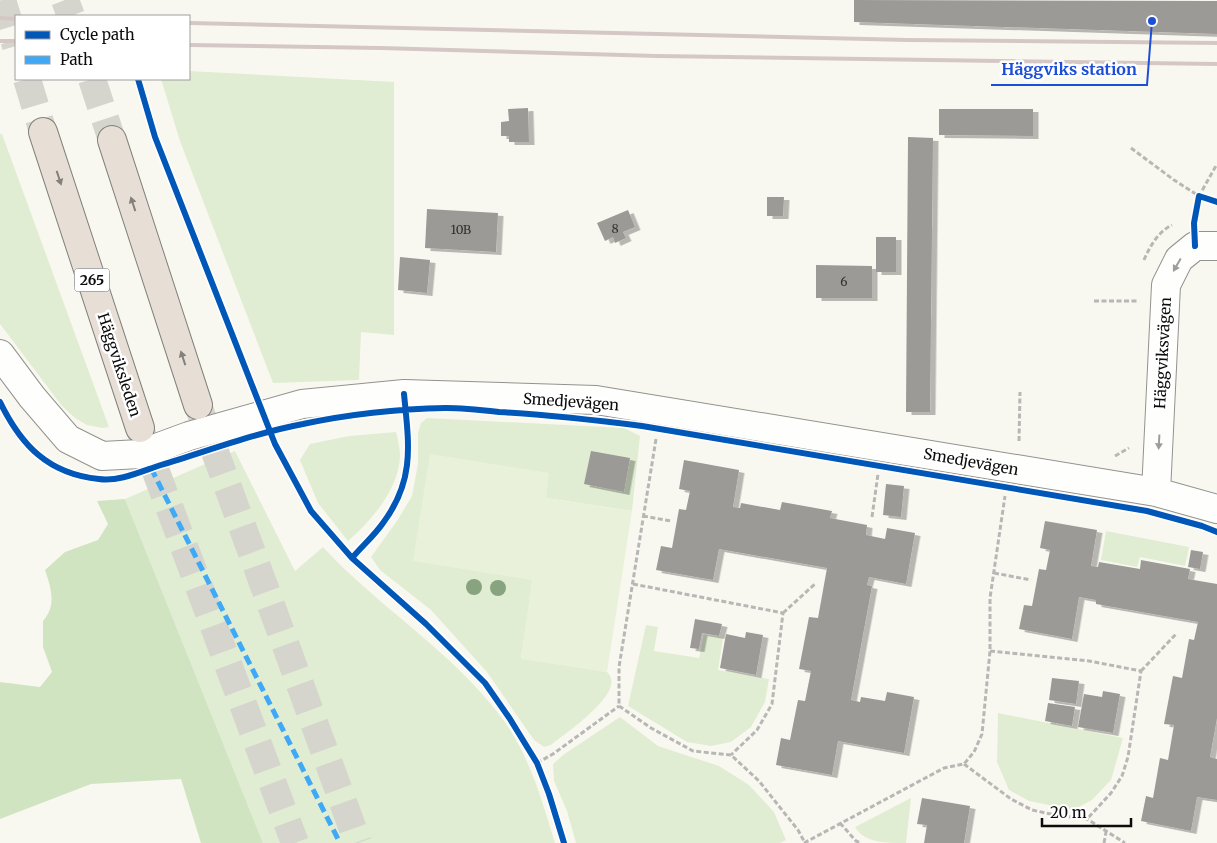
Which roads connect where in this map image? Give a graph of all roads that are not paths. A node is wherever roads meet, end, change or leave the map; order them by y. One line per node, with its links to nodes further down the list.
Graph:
1 (44, 132): 6 (highway, Häggviksleden / 265, one-way to 6)
2 (112, 140): 5 (highway, one-way to 2)
3 (1202, 238): 7 (street, Häggviksvägen, one-way to 7)
4 (0, 354): 7 (street, Smedjevägen)
5 (198, 404)
6 (140, 428)
7 (1156, 492): 8 (street, Smedjevägen)
8 (1217, 508)

